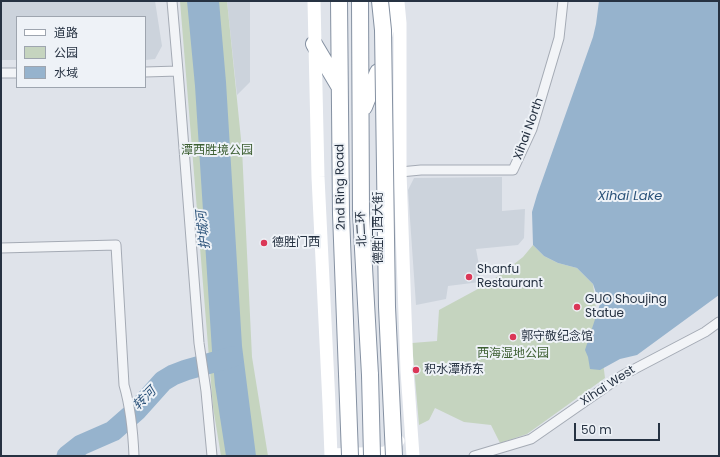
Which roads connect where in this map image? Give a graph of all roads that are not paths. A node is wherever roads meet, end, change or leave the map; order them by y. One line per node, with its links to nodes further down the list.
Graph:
1 (172, 1): 10 (street)
2 (314, 1): 9 (street)
3 (339, 1): 15 (highway, 2nd Ring Road)
4 (360, 1): 16 (highway, 北二环)
5 (380, 1): 22 (highway, bridge)
6 (394, 1): 12 (street, 德胜门西大街)
7 (398, 1): 17 (street, 德胜门西大街)
8 (563, 1): 17 (street, Xihai North)
9 (314, 44): 15 (highway); 21 (street)
10 (178, 71): 11 (street); 24 (street)
11 (146, 72)
12 (378, 72): 16 (highway); 22 (street, 德胜门西大街)
13 (1, 73): 14 (street)
14 (16, 73)
15 (339, 86): 25 (highway, 2nd Ring Road, bridge)
16 (361, 116): 22 (highway, 北二环, bridge)
17 (400, 172): 20 (street, 德胜门西大街)
18 (1, 248): 23 (street)
19 (719, 322): 27 (street, Xihai West)
20 (411, 429): 22 (street); 26 (street, 德胜门西大街)
21 (331, 455): 22 (street)
22 (385, 455)
23 (134, 456)
24 (212, 456)
25 (350, 456)
26 (413, 456)
27 (474, 456)

